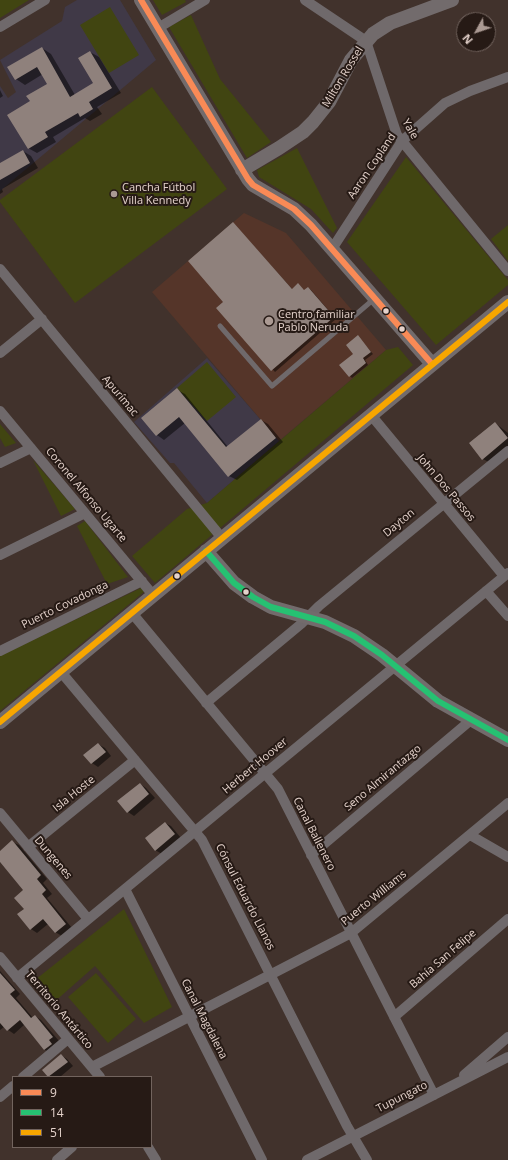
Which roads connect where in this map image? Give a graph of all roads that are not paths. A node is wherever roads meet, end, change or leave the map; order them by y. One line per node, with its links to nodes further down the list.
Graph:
1 (45, 0): 7 (street)
2 (141, 0): 8 (street)
3 (205, 0): 8 (street)
4 (305, 0): 9 (street)
5 (452, 0): 6 (street, Milton Rossel)
6 (430, 4): 9 (street, Milton Rossel)
7 (0, 27)
8 (158, 28): 12 (street)
9 (366, 41): 11 (street, Yale); 12 (street, Milton Rossel)
10 (508, 77): 11 (street, Aaron Copland)
11 (402, 141): 13 (street, Aaron Copland); 15 (street, Yale)
12 (242, 170): 13 (street)
13 (332, 249): 16 (street)
14 (0, 269): 18 (street, Apurímac)
15 (508, 271)
16 (375, 298): 19 (lane); 21 (street)
17 (508, 302): 21 (street)
18 (42, 319): 20 (street); 29 (street, Apurímac)
19 (220, 326)
20 (0, 353)
21 (432, 364): 23 (street)
22 (0, 411): 24 (street, Coronel Alfonso Ugarte)
23 (370, 415): 27 (street, John Dos Passos); 29 (street)
24 (31, 448): 26 (street); 28 (street, Coronel Alfonso Ugarte)
25 (508, 451): 27 (street, Dayton)
26 (0, 463)
27 (443, 503): 32 (street, John Dos Passos); 38 (street, Dayton)
28 (85, 513): 31 (street); 33 (street, Coronel Alfonso Ugarte)
29 (222, 538): 30 (street)
30 (206, 551): 35 (street); 38 (street)
31 (0, 555)
32 (506, 575): 34 (street, Herbert Hoover)
33 (142, 581): 35 (street, Coronel Alfonso Ugarte); 39 (street, Puerto Covadonga)
34 (486, 591): 37 (street); 40 (street, Herbert Hoover)
35 (153, 595): 36 (street)
36 (132, 613): 41 (street); 42 (street, Canal Ballenero)
37 (508, 616)
38 (308, 617): 40 (street); 42 (street)
39 (0, 651)
40 (396, 666): 43 (street); 47 (street, Herbert Hoover)
41 (61, 672): 44 (street); 46 (street, Cónsul Eduardo Llanos)
42 (206, 703): 47 (street, Canal Ballenero)
43 (471, 720): 45 (street); 53 (street, Seno Almirantazgo)
44 (0, 722)
45 (508, 740)
46 (135, 760): 50 (street, Cónsul Eduardo Llanos); 52 (street, Isla Hoste)
47 (264, 774): 50 (street, Herbert Hoover); 53 (street, Canal Ballenero)
48 (508, 803): 51 (street, Puerto Williams)
49 (0, 813): 52 (street, Dungenes)
50 (194, 831): 55 (street, Herbert Hoover); 60 (street, Cónsul Eduardo Llanos)
51 (470, 835): 54 (street); 58 (street, Puerto Williams)
52 (28, 847): 56 (street, Dungenes)
53 (311, 855): 58 (street, Canal Ballenero)
54 (508, 857)
55 (125, 889): 56 (street, Herbert Hoover); 62 (street, Canal Magdalena)
56 (88, 919): 61 (street, Herbert Hoover)
57 (508, 919): 63 (street, Bahía San Felipe)
58 (351, 933): 60 (street, Puerto Williams); 63 (street, Canal Ballenero)
59 (0, 958): 61 (street, Territorio Antártico)
60 (271, 974): 62 (street, Puerto Williams); 74 (street, Cónsul Eduardo Llanos)
61 (17, 978): 65 (street, Territorio Antártico)
62 (189, 1017): 67 (street, Puerto Williams); 79 (street, Canal Magdalena)
63 (394, 1017): 72 (street, Canal Ballenero)
64 (508, 1037): 70 (street)
65 (68, 1039): 67 (street, Territorio Antártico); 68 (street)
66 (508, 1057): 70 (street, Tupungato)
67 (92, 1067): 69 (street, Territorio Antártico)
68 (24, 1076)
69 (99, 1076)
70 (450, 1086): 72 (street, Tupungato)
71 (12, 1087): 73 (street)
72 (434, 1094): 74 (street, Tupungato)
73 (0, 1097)
74 (353, 1136): 80 (street, Tupungato); 81 (street, Cónsul Eduardo Llanos)
75 (71, 1148): 77 (street)
76 (149, 1148): 78 (street)
77 (57, 1160)
78 (156, 1160)
79 (262, 1160)
80 (307, 1160)
81 (367, 1160)

